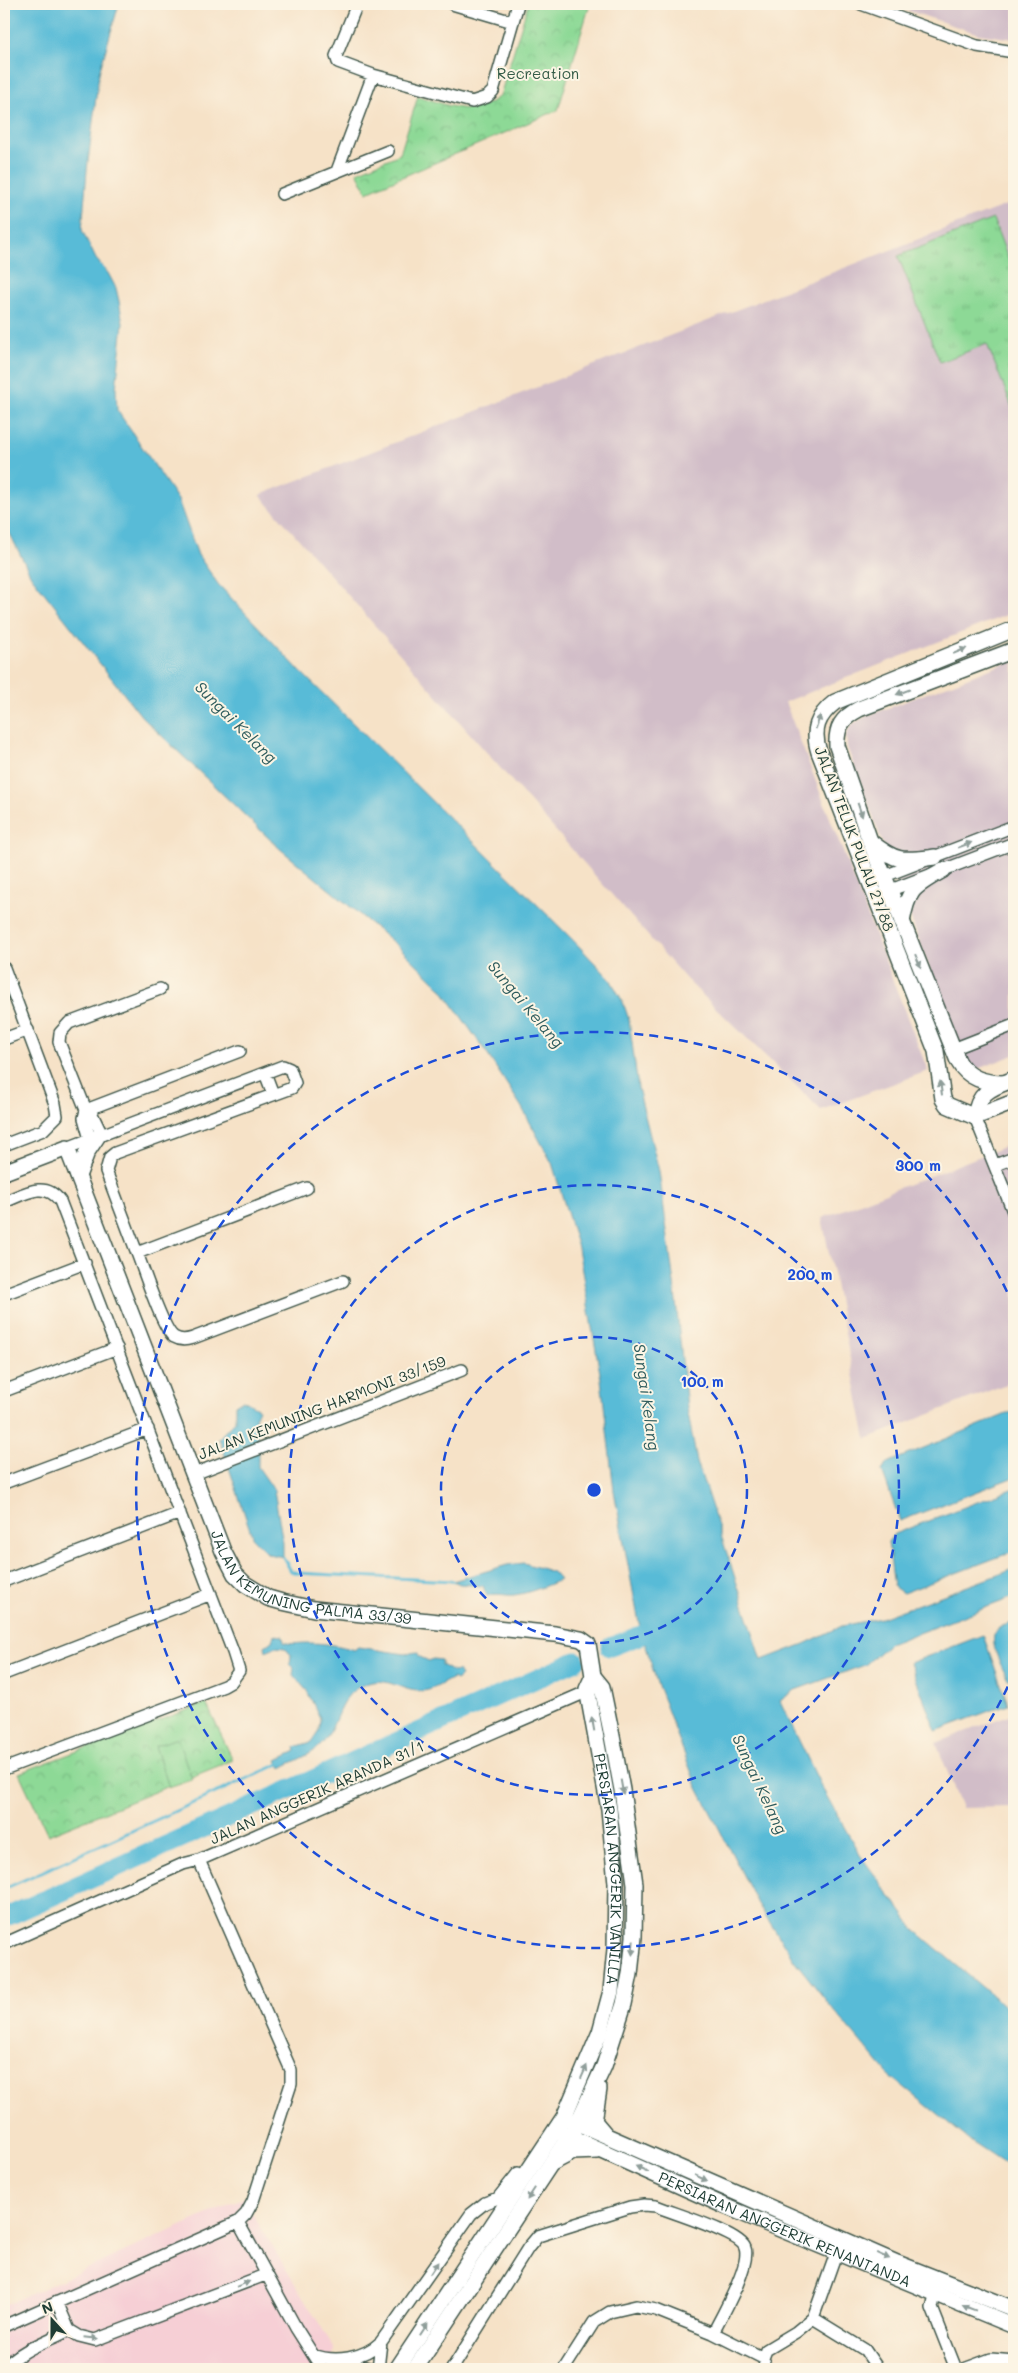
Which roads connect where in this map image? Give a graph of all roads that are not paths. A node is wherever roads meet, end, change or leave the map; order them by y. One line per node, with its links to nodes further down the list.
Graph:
1 (356, 4): 7 (street)
2 (452, 4): 5 (street)
3 (518, 4): 5 (street)
4 (861, 4): 6 (street)
5 (513, 22): 7 (street)
6 (1014, 52)
7 (373, 75): 9 (street)
8 (388, 151): 9 (street)
9 (336, 171): 10 (street)
10 (282, 194)
11 (1014, 629): 17 (main road, JALAN TELUK PULAU 27/88, one-way to 11)
12 (1014, 650): 14 (main road, JALAN TELUK PULAU 27/88, one-way to 14)
13 (1014, 826): 16 (street, one-way to 13)
14 (870, 841): 16 (main road); 17 (main road, JALAN TELUK PULAU 27/88)
15 (1014, 843): 16 (street)
16 (939, 863): 17 (street); 18 (main road)
17 (880, 886): 18 (main road, JALAN TELUK PULAU 27/88); 31 (main road, JALAN TELUK PULAU 27/88, one-way to 17)
18 (902, 922): 24 (main road, JALAN TELUK PULAU 27/88, one-way to 24)
19 (4, 968): 22 (street)
20 (160, 988): 30 (street)
21 (1014, 1025): 24 (street)
22 (28, 1030): 23 (street); 33 (street)
23 (4, 1040)
24 (953, 1049): 27 (main road, JALAN TELUK PULAU 27/88)
25 (240, 1052): 30 (street)
26 (265, 1073): 28 (street); 28 (street); 32 (street)
27 (1009, 1081): 31 (main road)
28 (274, 1094): 42 (street)
29 (1014, 1102): 31 (main road)
30 (86, 1110): 32 (street)
31 (975, 1117): 36 (street)
32 (96, 1137): 34 (street); 38 (main road)
33 (4, 1145)
34 (67, 1148): 37 (main road); 38 (main road, JALAN KEMUNING PALMA 33/39)
35 (1014, 1158): 36 (street)
36 (996, 1165): 41 (street)
37 (4, 1172)
38 (78, 1176): 50 (main road, JALAN KEMUNING PALMA 33/39)
39 (306, 1188): 42 (street)
40 (4, 1202): 43 (street, JALAN KEMUNING PALMA 33/39)
41 (1014, 1214)
42 (139, 1252): 44 (street)
43 (85, 1263): 45 (street); 46 (street, JALAN KEMUNING PALMA 33/39)
44 (343, 1281)
45 (4, 1294)
46 (117, 1348): 48 (street); 49 (street, JALAN KEMUNING PALMA 33/39)
47 (462, 1370): 50 (street, JALAN KEMUNING HARMONI 33/159)
48 (4, 1391)
49 (148, 1428): 51 (street); 52 (street, JALAN KEMUNING PALMA 33/39)
50 (194, 1474): 55 (main road, JALAN KEMUNING PALMA 33/39)
51 (4, 1483)
52 (180, 1513): 53 (street); 54 (street, JALAN KEMUNING PALMA 33/39)
53 (4, 1581)
54 (211, 1594): 56 (street); 58 (street, JALAN KEMUNING PALMA 33/39)
55 (588, 1644): 57 (main road, PERSIARAN ANGGERIK VANILLA)
56 (4, 1674)
57 (594, 1684): 59 (street, JALAN ANGGERIK ARANDA 31/1); 61 (main road, PERSIARAN ANGGERIK VANILLA, one-way to 61); 62 (main road, PERSIARAN ANGGERIK VANILLA, one-way to 57)
58 (4, 1769)
59 (199, 1860): 60 (street); 66 (street, JALAN ANGGERIK ARANDA 31/1)
60 (4, 1944)
61 (604, 2066): 62 (main road, PERSIARAN ANGGERIK VANILLA); 63 (main road)
62 (567, 2127): 63 (main road, PERSIARAN ANGGERIK RENANTANDA); 64 (main road, PERSIARAN ANGGERIK VANILLA); 65 (main road, PERSIARAN ANGGERIK VANILLA)
63 (605, 2144): 65 (main road); 67 (main road, PERSIARAN ANGGERIK RENANTANDA)
64 (542, 2149): 77 (street, one-way to 64); 86 (main road, PERSIARAN ANGGERIK VANILLA, one-way to 64)
65 (550, 2165): 87 (main road, PERSIARAN ANGGERIK VANILLA, one-way to 87)
66 (238, 2222): 68 (street); 70 (street)
67 (839, 2245): 69 (main road, PERSIARAN ANGGERIK RENANTANDA); 71 (main road, one-way to 71); 72 (street)
68 (266, 2274): 75 (street, one-way to 68); 78 (street)
69 (935, 2294): 74 (main road, PERSIARAN ANGGERIK RENANTANDA, one-way to 69); 92 (street)
70 (57, 2302): 73 (street); 75 (street)
71 (1014, 2309)
72 (813, 2318): 79 (street); 91 (street)
73 (4, 2326)
74 (1014, 2326)
75 (69, 2330): 81 (street)
76 (713, 2333): 79 (street); 88 (street); 89 (street)
77 (381, 2342): 78 (street); 85 (street)
78 (312, 2355): 82 (street)
79 (762, 2358): 90 (street)
80 (1014, 2361): 93 (street)
81 (4, 2368)
82 (322, 2369)
83 (336, 2369): 84 (street)
84 (372, 2369)
85 (378, 2369)
86 (397, 2369)
87 (415, 2369)
88 (452, 2369)
89 (564, 2369)
90 (767, 2369)
91 (878, 2369)
92 (956, 2369)
93 (964, 2369)

